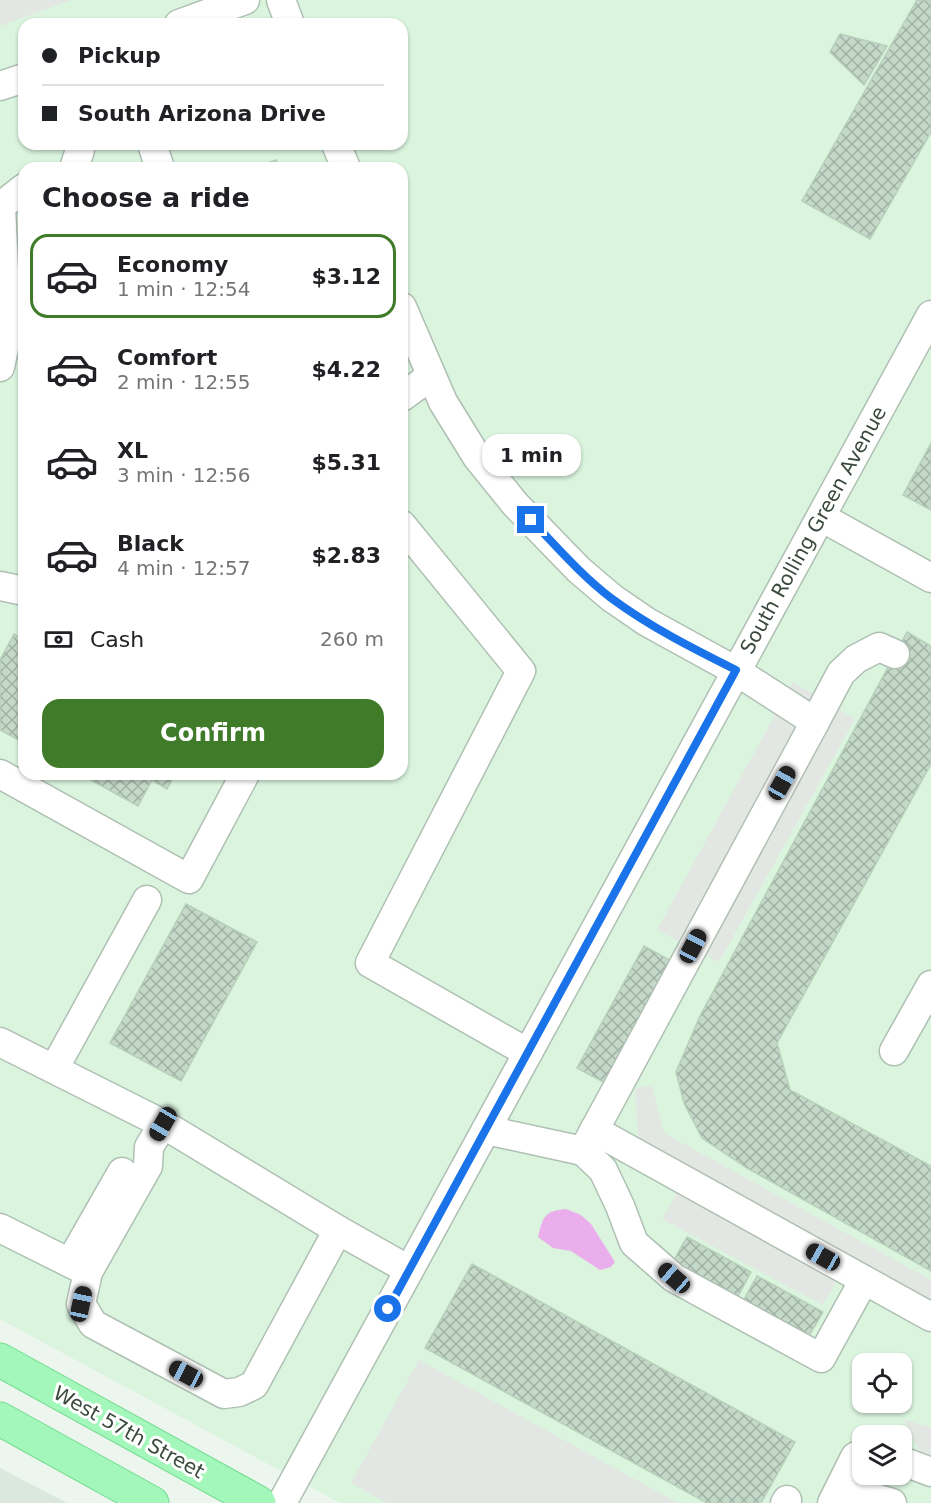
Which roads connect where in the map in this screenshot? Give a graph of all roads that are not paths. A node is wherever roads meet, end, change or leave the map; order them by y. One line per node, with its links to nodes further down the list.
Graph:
1 (245, 0): 3 (street)
2 (281, 0): 4 (street)
3 (196, 18)
4 (288, 18)
5 (18, 80): 6 (street)
6 (0, 86)
7 (18, 193): 10 (street)
8 (931, 315): 13 (street, South Rolling Green Avenue)
9 (408, 321): 11 (street)
10 (0, 367)
11 (431, 376): 12 (street); 19 (street)
12 (408, 393)
13 (821, 517): 15 (street); 19 (street, South Rolling Green Avenue)
14 (408, 532): 27 (street)
15 (931, 578)
16 (0, 586): 17 (street)
17 (18, 590)
18 (895, 654): 20 (street)
19 (736, 670): 20 (street); 27 (street, South Rolling Green Avenue)
20 (815, 722): 31 (street)
21 (0, 774): 22 (street)
22 (242, 780)
23 (147, 900): 28 (street)
24 (931, 985): 26 (street)
25 (0, 1042): 28 (street)
26 (894, 1051)
27 (528, 1053): 29 (street, South Rolling Green Avenue)
28 (54, 1070): 30 (street)
29 (486, 1130): 31 (street); 35 (street, South Rolling Green Avenue)
30 (156, 1136): 33 (street); 34 (street)
31 (588, 1141): 36 (street); 36 (street)
32 (0, 1228): 34 (street)
33 (338, 1230): 34 (street); 35 (street)
34 (79, 1267)
35 (409, 1270): 46 (street, South Rolling Green Avenue)
36 (864, 1280): 37 (street)
37 (931, 1317)
38 (0, 1360): 45 (main road, West 57th Street)
39 (0, 1419): 44 (main road)
40 (852, 1463): 43 (street)
41 (912, 1465): 42 (street)
42 (931, 1472)
43 (836, 1496): 47 (street)
44 (152, 1503)
45 (259, 1503)
46 (282, 1503)
47 (892, 1503)

